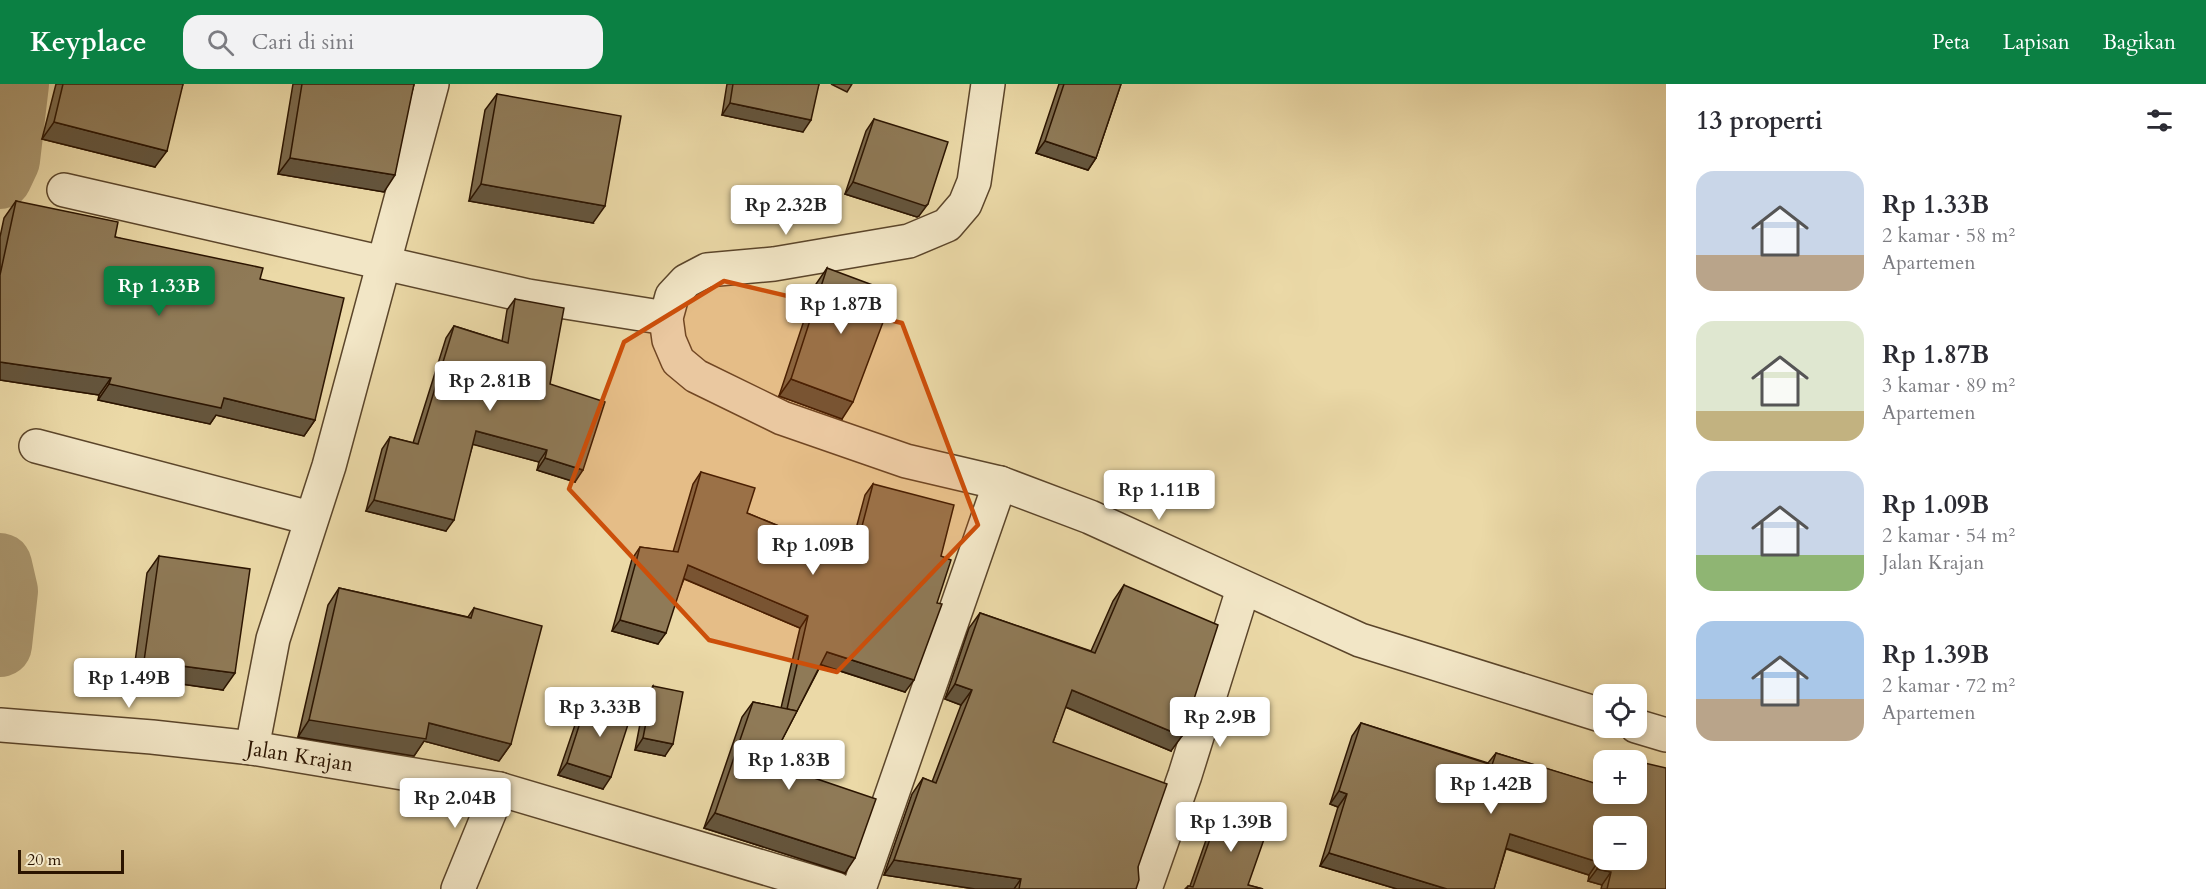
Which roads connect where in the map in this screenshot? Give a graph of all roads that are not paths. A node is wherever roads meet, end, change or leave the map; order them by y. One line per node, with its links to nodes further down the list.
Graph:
1 (432, 84): 4 (street)
2 (988, 84): 5 (street)
3 (63, 190): 4 (street)
4 (383, 263): 5 (street); 8 (street)
5 (666, 318): 7 (street)
6 (36, 446): 8 (street)
7 (1000, 483): 9 (street); 18 (street)
8 (310, 518): 14 (street)
9 (1243, 589): 10 (street); 19 (street)
10 (1593, 713)
11 (0, 725): 14 (street, Jalan Krajan)
12 (1647, 729): 13 (street)
13 (1666, 735)
14 (252, 748): 15 (street, Jalan Krajan)
15 (499, 789): 16 (street); 17 (street, Jalan Krajan)
16 (458, 889)
17 (836, 889)
18 (859, 889)
19 (1145, 889)

